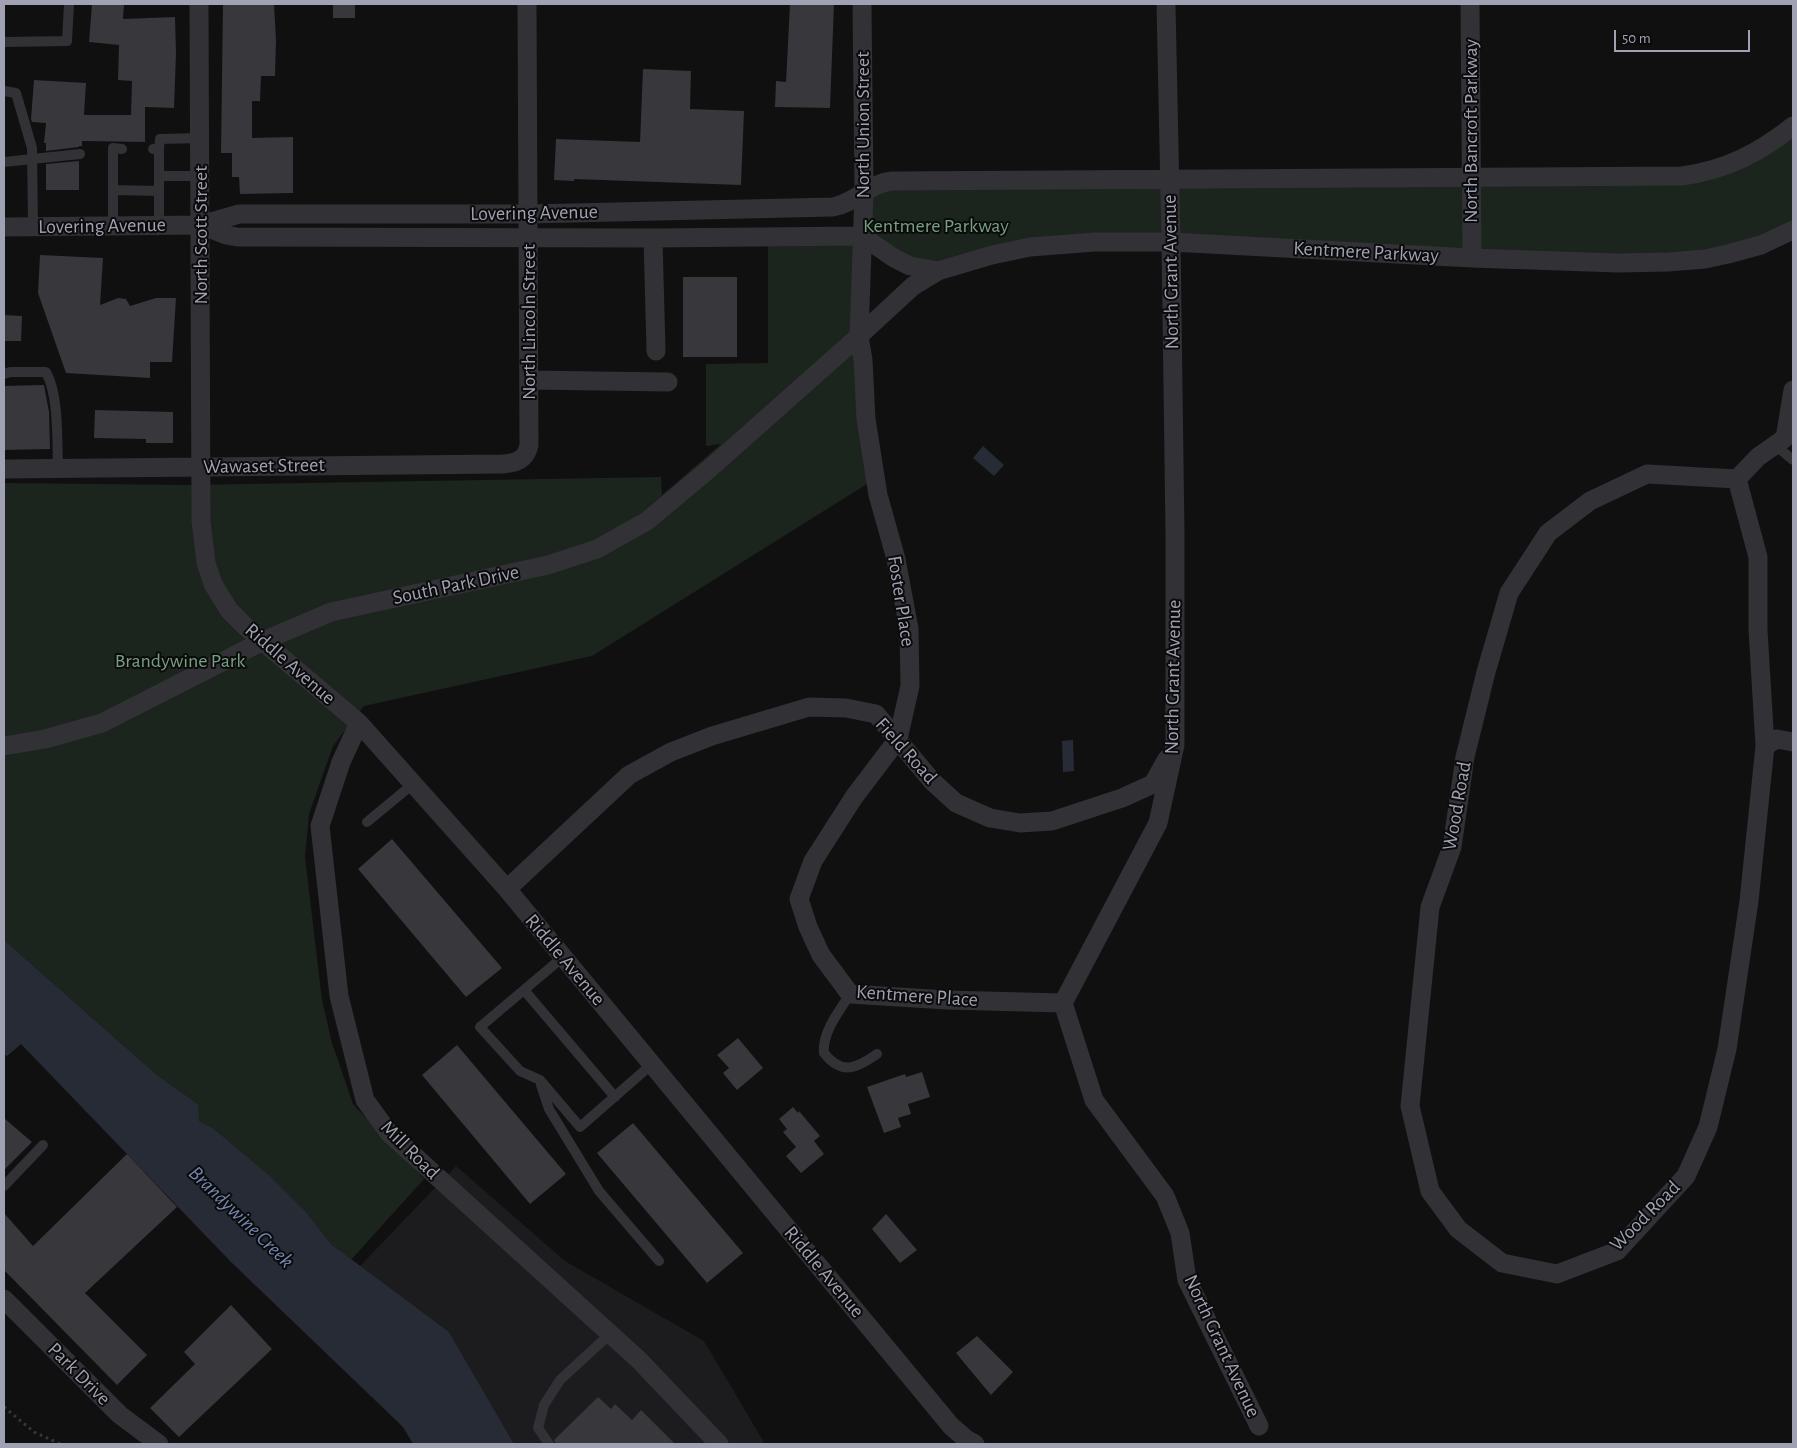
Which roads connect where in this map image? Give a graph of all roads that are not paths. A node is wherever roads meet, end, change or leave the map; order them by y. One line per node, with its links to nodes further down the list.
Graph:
1 (68, 4): 7 (lane)
2 (199, 4): 10 (street, North Scott Street)
3 (527, 4): 22 (street, North Lincoln Street)
4 (862, 4): 21 (street, North Union Street)
5 (1166, 4): 18 (street, North Grant Avenue)
6 (1470, 4): 17 (street, North Bancroft Parkway)
7 (4, 42)
8 (4, 91): 13 (lane)
9 (1793, 126): 17 (street)
10 (200, 138): 15 (lane); 16 (street, North Scott Street)
11 (122, 149): 19 (lane)
12 (80, 154): 13 (lane)
13 (31, 159): 14 (lane); 25 (lane)
14 (4, 162)
15 (159, 176): 16 (lane); 20 (lane)
16 (200, 176): 23 (street, North Scott Street)
17 (1471, 177): 18 (street); 33 (street, North Bancroft Parkway)
18 (1169, 180): 21 (street); 32 (street, North Grant Avenue)
19 (113, 190): 20 (lane); 26 (lane)
20 (159, 190): 24 (lane)
21 (864, 192): 22 (street, Lovering Avenue); 29 (street, North Union Street)
22 (528, 214): 23 (street, Lovering Avenue); 30 (street, North Lincoln Street)
23 (201, 224): 24 (street, Lovering Avenue); 30 (street, Lovering Avenue); 44 (street, North Scott Street)
24 (160, 225): 26 (street, Lovering Avenue)
25 (33, 226): 26 (street, Lovering Avenue); 27 (street, Lovering Avenue)
26 (113, 226)
27 (4, 227)
28 (1793, 230): 33 (street, Kentmere Parkway)
29 (862, 236): 31 (street, Lovering Avenue); 34 (street, Kentmere Parkway); 35 (street, North Union Street)
30 (528, 238): 31 (street, Lovering Avenue); 38 (street, North Lincoln Street)
31 (653, 238): 36 (street)
32 (1171, 242): 33 (street, Kentmere Parkway); 34 (street, Kentmere Parkway); 52 (street, North Grant Avenue)
33 (1472, 258)
34 (938, 271): 35 (street, Kentmere Parkway)
35 (859, 336): 48 (street, South Park Drive); 50 (street, Foster Place)
36 (656, 351)
37 (4, 374): 45 (lane)
38 (529, 380): 39 (street); 42 (street, North Lincoln Street)
39 (668, 382)
40 (1793, 390): 41 (street)
41 (1775, 445): 43 (lane); 47 (street)
42 (523, 458): 44 (street, Wawaset Street)
43 (1793, 460)
44 (202, 467): 45 (street, Wawaset Street); 48 (street, Riddle Avenue)
45 (58, 468): 46 (street, Wawaset Street)
46 (4, 469)
47 (1737, 479): 54 (street, Wood Road); 54 (street, Wood Road)
48 (263, 641): 49 (street, Riddle Avenue); 53 (street, South Park Drive)
49 (359, 723): 55 (street, Riddle Avenue); 71 (street, Mill Road)
50 (898, 739): 52 (street, Field Road); 57 (street, Field Road); 58 (street, Foster Place)
51 (1793, 742): 54 (street)
52 (1175, 745): 62 (street, North Grant Avenue)
53 (4, 746)
54 (1765, 746)
55 (413, 784): 56 (lane); 57 (street, Riddle Avenue)
56 (367, 822)
57 (507, 889): 59 (street, Riddle Avenue)
58 (808, 927): 61 (street, Kentmere Place)
59 (563, 957): 60 (lane); 64 (street, Riddle Avenue)
60 (524, 990): 65 (lane); 66 (lane)
61 (850, 994): 62 (street, Kentmere Place); 63 (lane)
62 (1063, 1003): 72 (street, North Grant Avenue)
63 (877, 1054)
64 (652, 1064): 66 (lane); 76 (street, Riddle Avenue)
65 (540, 1080): 66 (lane); 69 (lane)
66 (615, 1097)
67 (44, 1145): 68 (lane)
68 (4, 1186)
69 (659, 1261)
70 (4, 1299): 73 (street, Park Drive)
71 (610, 1334): 74 (lane); 75 (street, Mill Road)
72 (1259, 1426)
73 (159, 1444)
74 (549, 1444)
75 (719, 1444)
76 (974, 1444)

